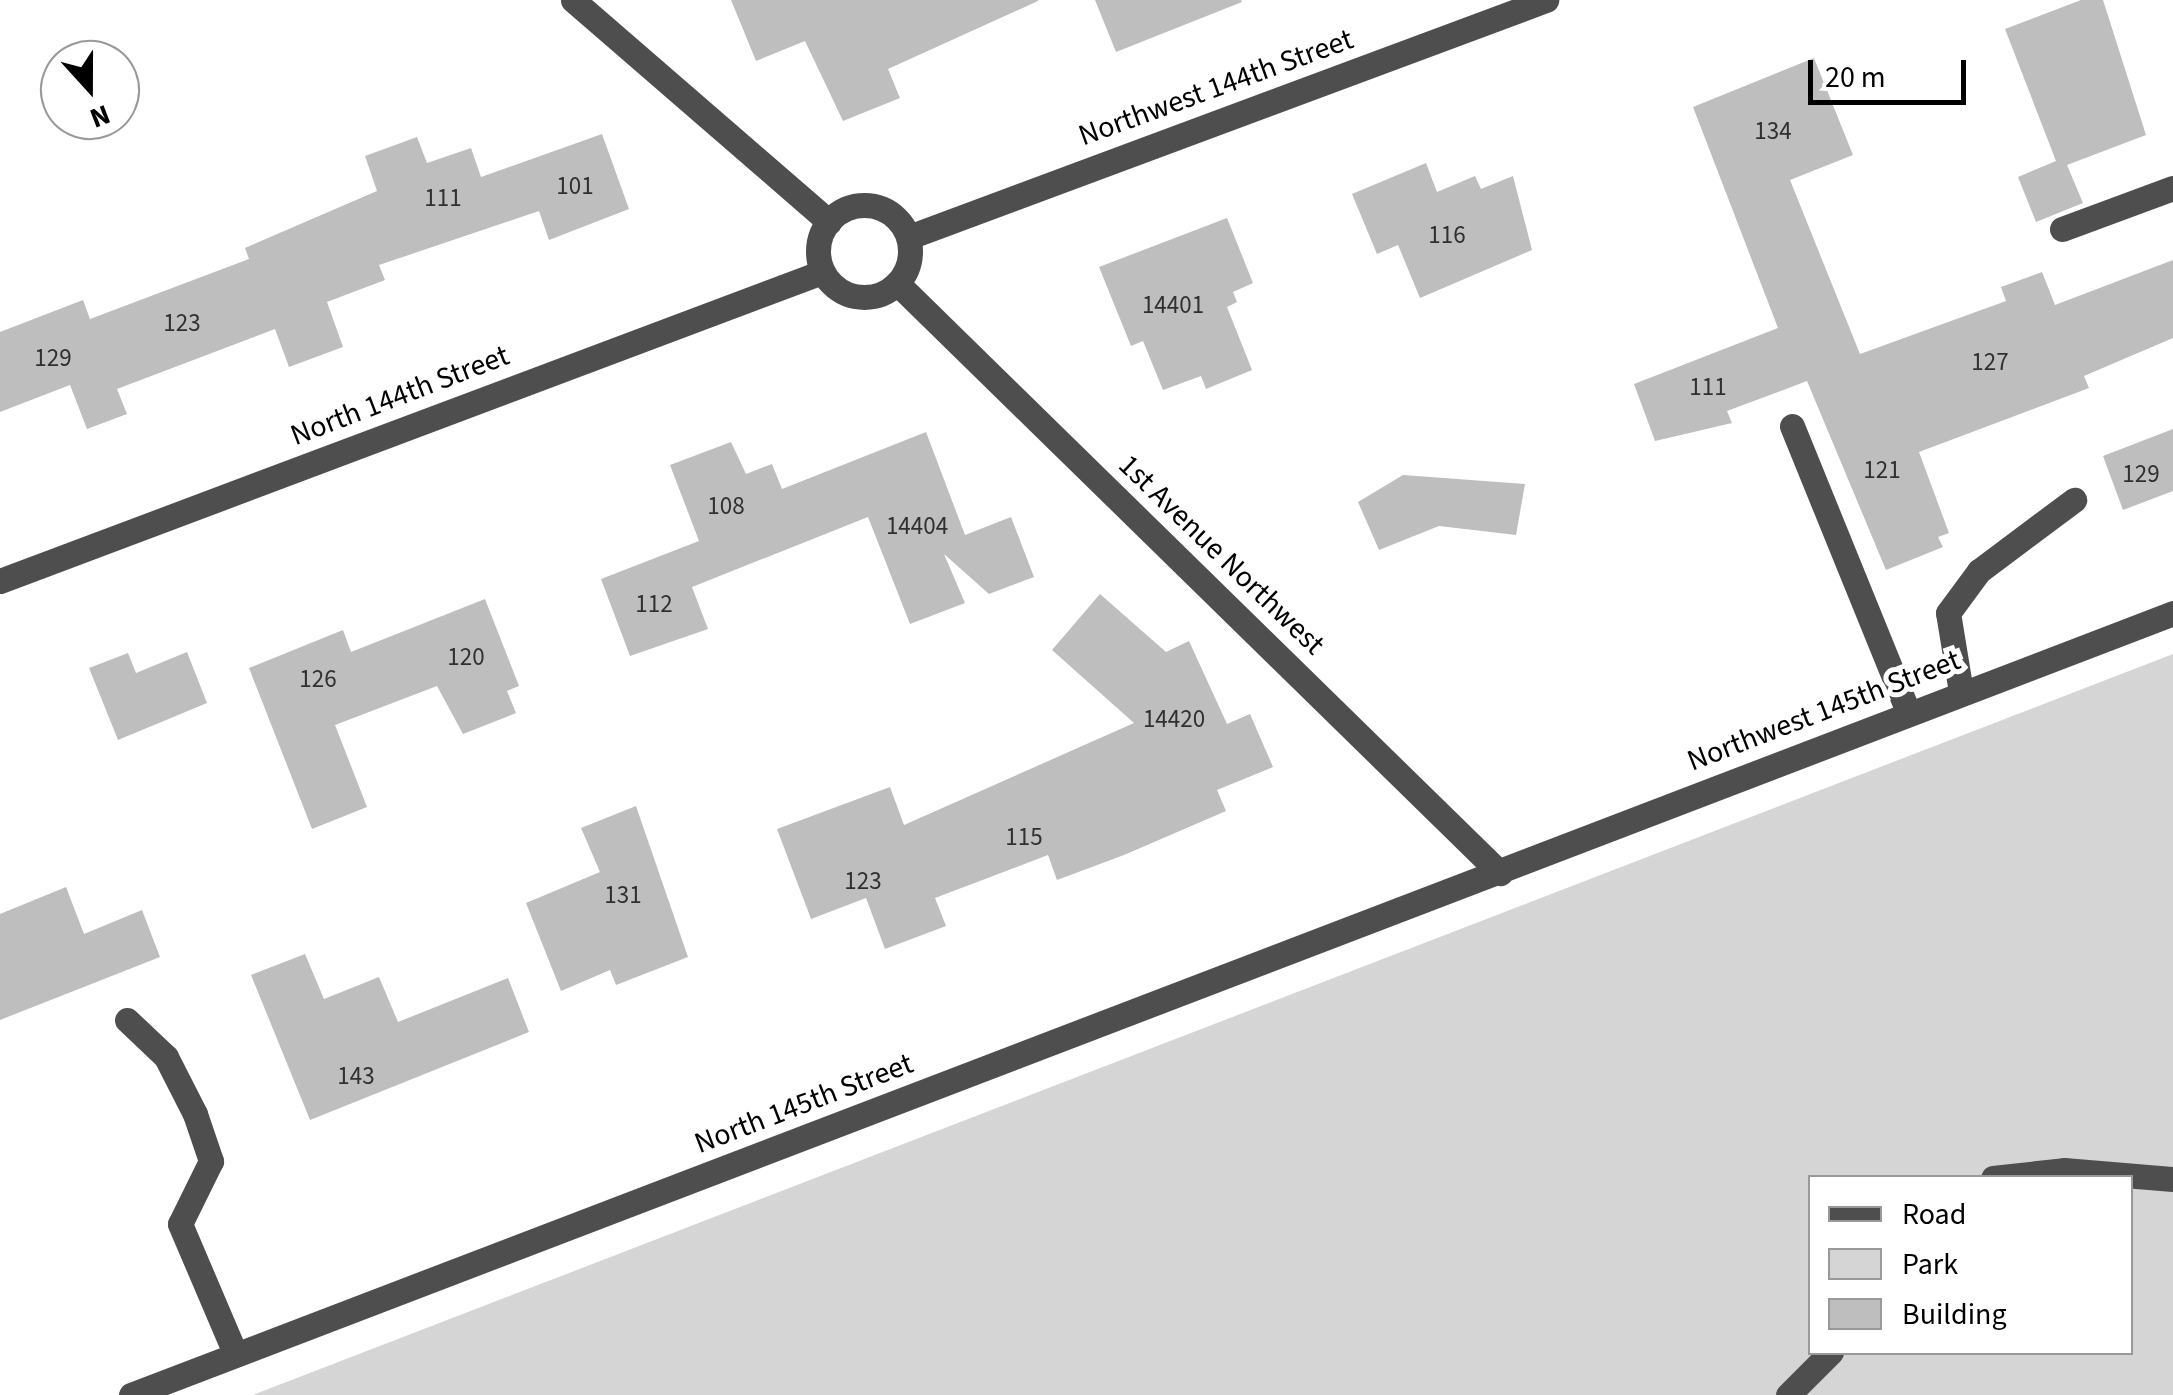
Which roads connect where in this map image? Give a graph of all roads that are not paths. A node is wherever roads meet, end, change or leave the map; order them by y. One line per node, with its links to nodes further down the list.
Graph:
1 (573, 0): 4 (street)
2 (1546, 0): 6 (street, Northwest 144th Street)
3 (2173, 188): 5 (street)
4 (829, 222): 6 (street); 7 (street)
5 (2062, 230)
6 (909, 237): 8 (street)
7 (822, 272): 8 (street); 11 (street, North 144th Street)
8 (897, 283): 15 (street, 1st Avenue Northwest)
9 (1792, 426): 14 (street)
10 (2074, 500): 13 (street)
11 (0, 581)
12 (2173, 613): 13 (street, Northwest 145th Street)
13 (1961, 692): 14 (street, Northwest 145th Street)
14 (1908, 712): 15 (street, Northwest 145th Street)
15 (1500, 873): 21 (street, North 145th Street)
16 (127, 1020): 21 (street)
17 (2020, 1175): 18 (street)
18 (2125, 1175)
19 (2133, 1176): 20 (street)
20 (2173, 1179)
21 (236, 1355): 23 (street, North 145th Street)
22 (1829, 1355): 24 (street)
23 (131, 1395)
24 (1788, 1395)

